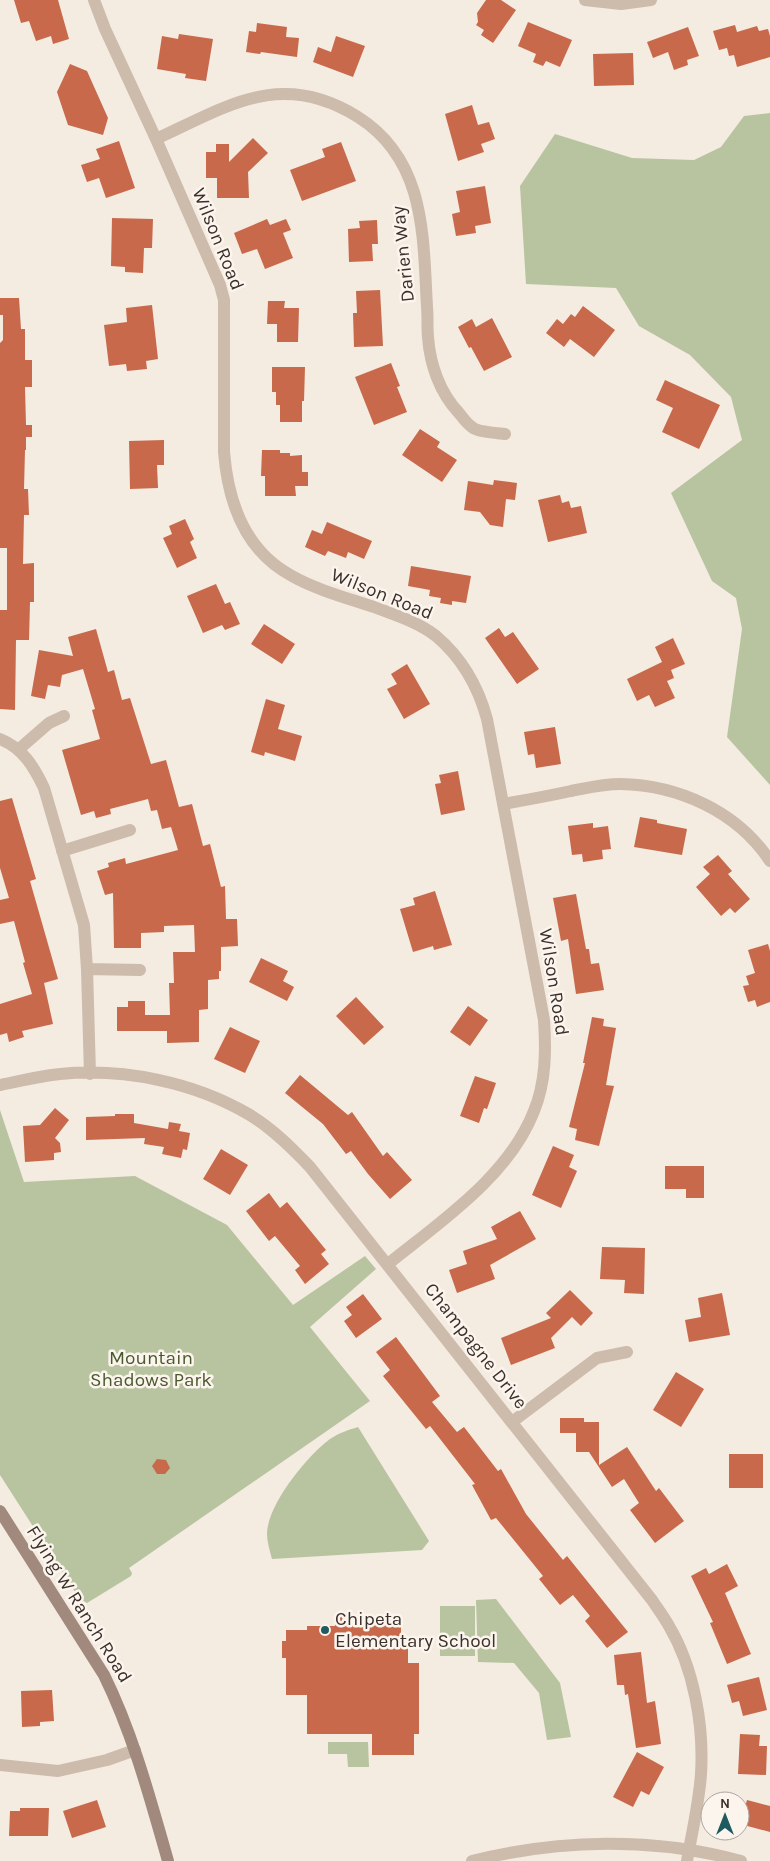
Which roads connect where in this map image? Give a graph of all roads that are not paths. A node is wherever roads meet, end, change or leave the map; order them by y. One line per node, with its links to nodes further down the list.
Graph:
1 (94, 0): 4 (street, Wilson Road)
2 (585, 0): 3 (street)
3 (650, 0)
4 (156, 139): 5 (street, Darien Way); 9 (street, Wilson Road)
5 (504, 434)
6 (64, 716): 8 (street)
7 (0, 739): 8 (street)
8 (18, 750): 11 (street)
9 (503, 804): 12 (street); 17 (street, Wilson Road)
10 (130, 830): 11 (street)
11 (62, 851): 13 (street)
12 (770, 861)
13 (87, 969): 14 (street); 15 (street)
14 (140, 970)
15 (90, 1074): 16 (street, Champagne Drive); 17 (street, Champagne Drive)
16 (0, 1086)
17 (388, 1264): 19 (street, Champagne Drive)
18 (627, 1352): 19 (street)
19 (512, 1422): 23 (street, Champagne Drive)
20 (0, 1511): 21 (street, Flying W Ranch Road)
21 (135, 1750): 22 (street); 24 (street, Flying W Ranch Road)
22 (0, 1765)
23 (688, 1856): 25 (street); 26 (street)
24 (168, 1861)
25 (472, 1861)
26 (741, 1861)

